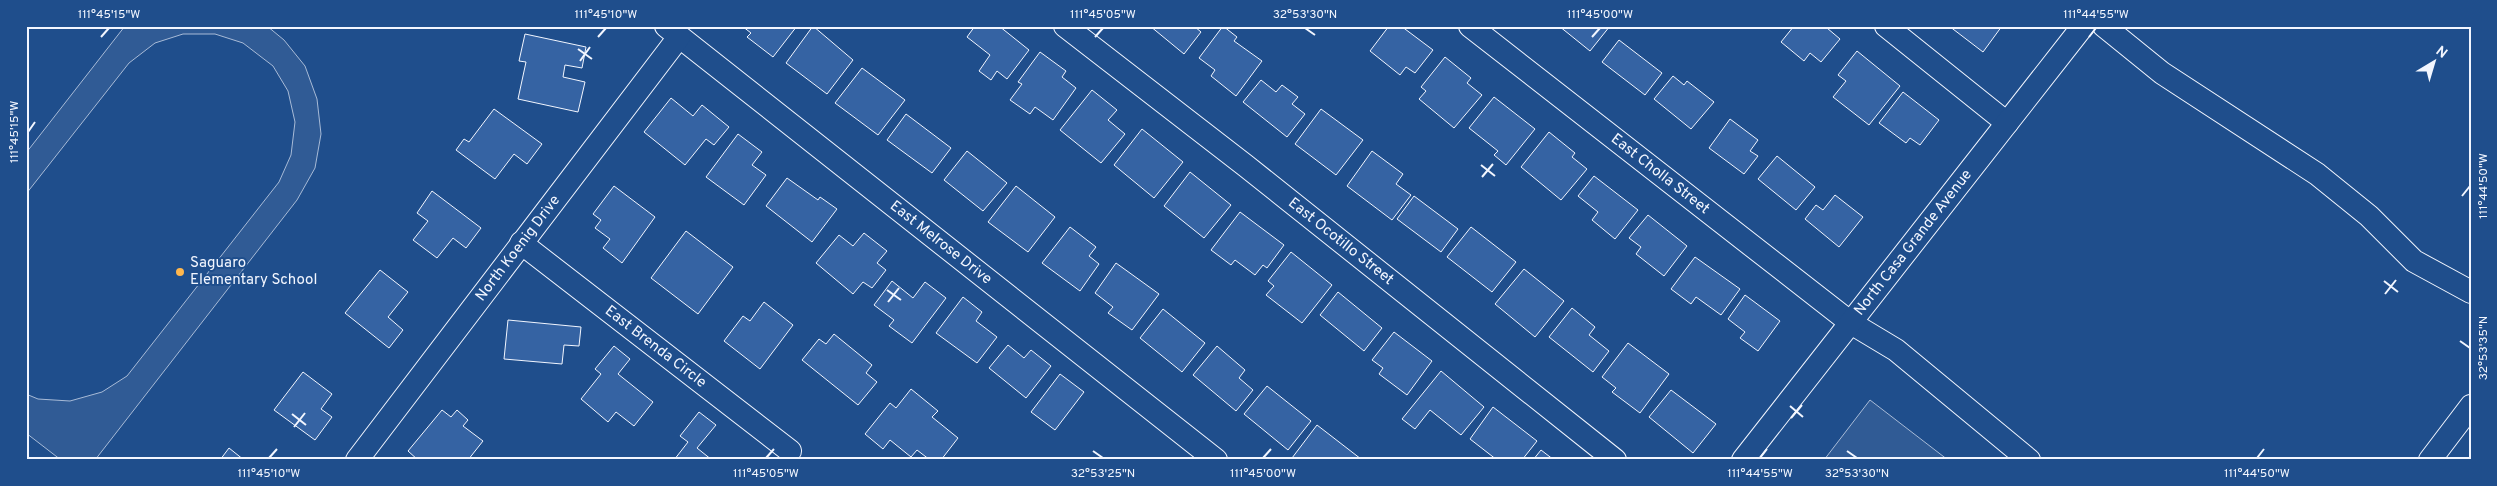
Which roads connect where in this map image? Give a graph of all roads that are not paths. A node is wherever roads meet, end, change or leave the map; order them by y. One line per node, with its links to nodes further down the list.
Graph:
1 (1065, 26): 15 (street, East Ocotillo Street)
2 (1470, 26): 10 (street, East Cholla Street)
3 (1886, 26): 7 (street)
4 (2083, 26): 7 (street, North Casa Grande Avenue)
5 (2104, 26): 9 (street)
6 (673, 32): 8 (street, North Koenig Drive); 14 (street, East Melrose Drive)
7 (2007, 123): 10 (street, North Casa Grande Avenue)
8 (521, 243): 12 (street, East Brenda Circle); 13 (street, North Koenig Drive)
9 (2471, 292)
10 (1850, 323): 16 (street, North Casa Grande Avenue); 17 (street, East Cholla Street)
11 (2471, 406): 18 (street)
12 (790, 452)
13 (357, 460)
14 (1216, 460)
15 (1615, 460)
16 (1744, 460)
17 (2029, 460)
18 (2430, 460)

